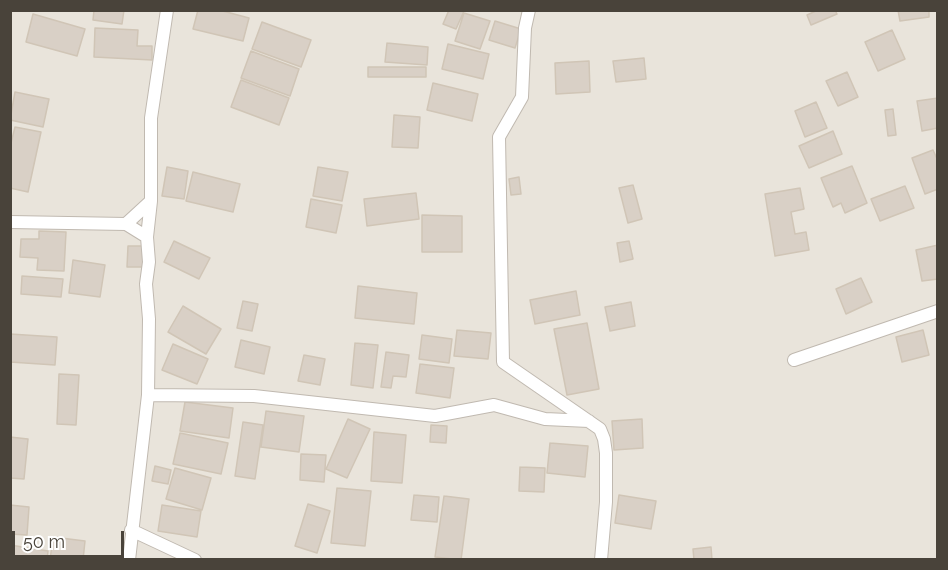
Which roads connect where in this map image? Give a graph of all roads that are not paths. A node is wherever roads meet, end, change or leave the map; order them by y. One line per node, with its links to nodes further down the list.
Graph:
1 (166, 10): 3 (street)
2 (529, 10): 10 (street)
3 (151, 201): 5 (street); 6 (street)
4 (10, 222): 5 (street)
5 (126, 224): 6 (street)
6 (147, 237): 9 (street)
7 (938, 311): 8 (street)
8 (794, 360)
9 (148, 395): 10 (street); 11 (street)
10 (590, 421): 14 (street)
11 (131, 530): 12 (street); 13 (street)
12 (129, 560)
13 (195, 560)
14 (601, 560)

